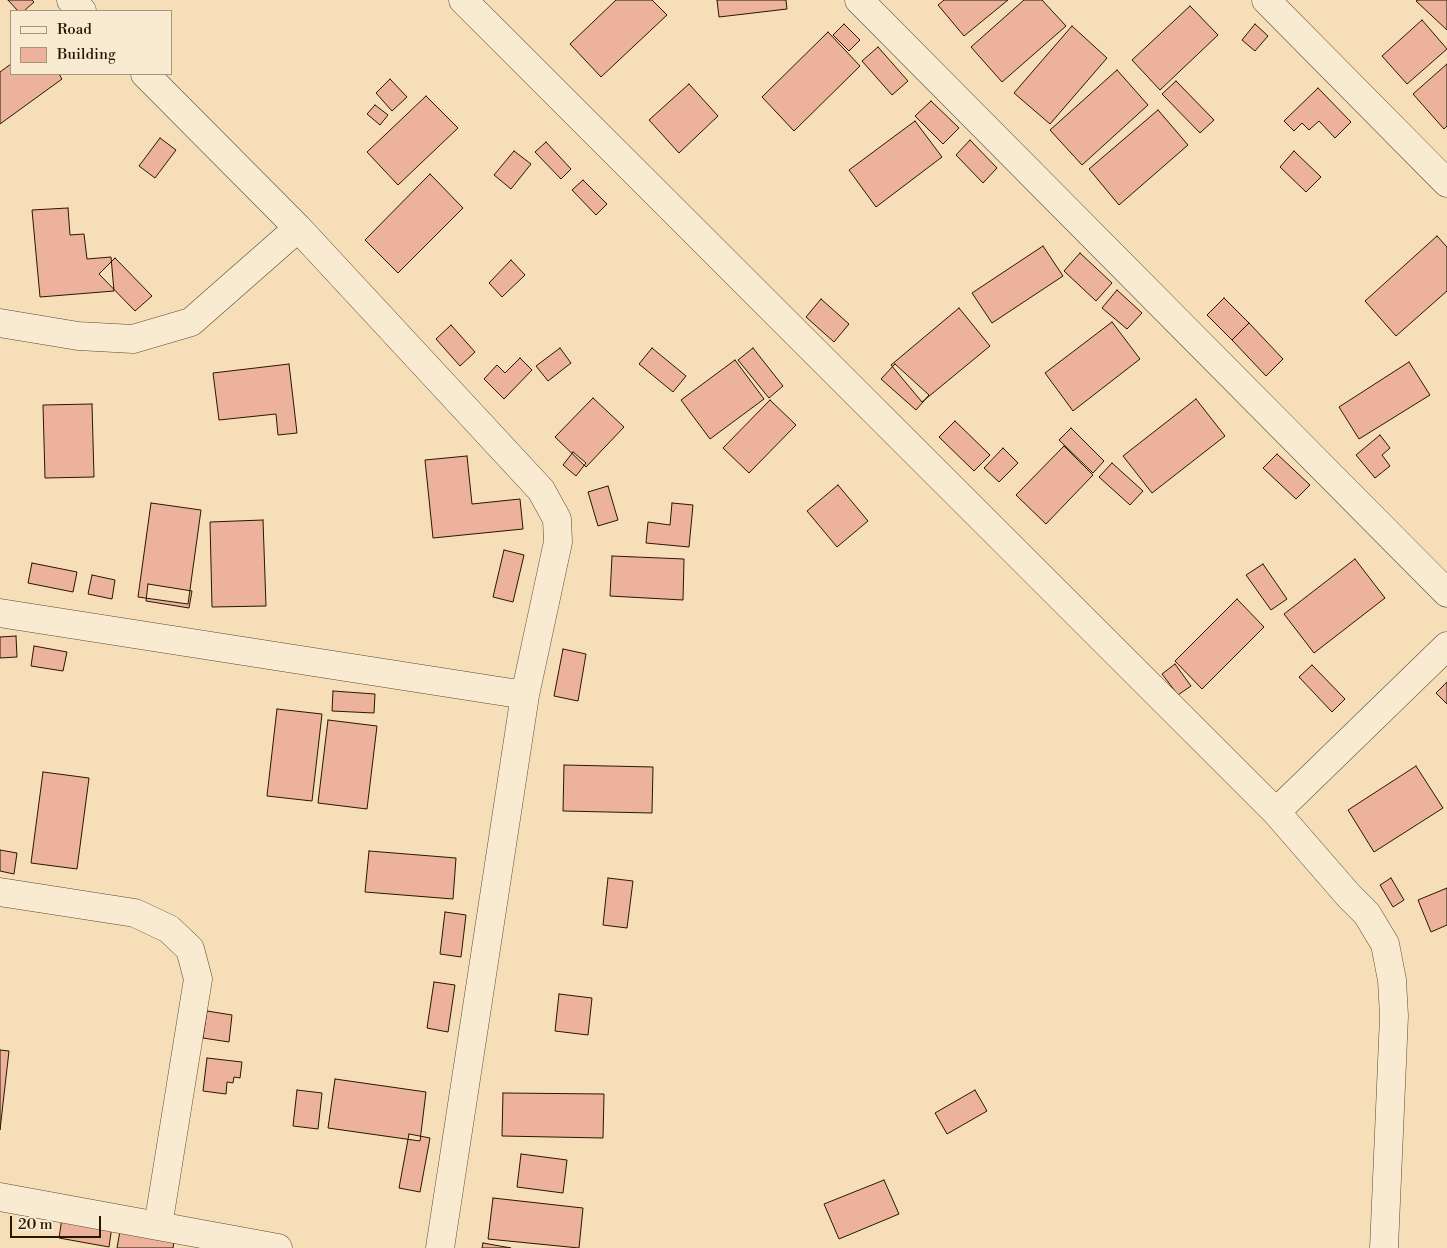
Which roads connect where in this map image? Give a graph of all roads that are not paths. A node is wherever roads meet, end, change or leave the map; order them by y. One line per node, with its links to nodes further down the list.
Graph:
1 (463, 0): 12 (street)
2 (859, 0): 8 (street)
3 (1266, 0): 5 (street)
4 (146, 75): 6 (street)
5 (1447, 183)
6 (298, 228): 7 (street); 11 (street)
7 (0, 323)
8 (1447, 593)
9 (0, 613): 11 (street)
10 (1447, 646): 12 (street)
11 (525, 695): 17 (street)
12 (1276, 812): 18 (street)
13 (0, 892): 15 (street)
14 (0, 1198): 15 (street)
15 (158, 1226): 16 (street)
16 (278, 1248)
17 (440, 1248)
18 (1384, 1248)

